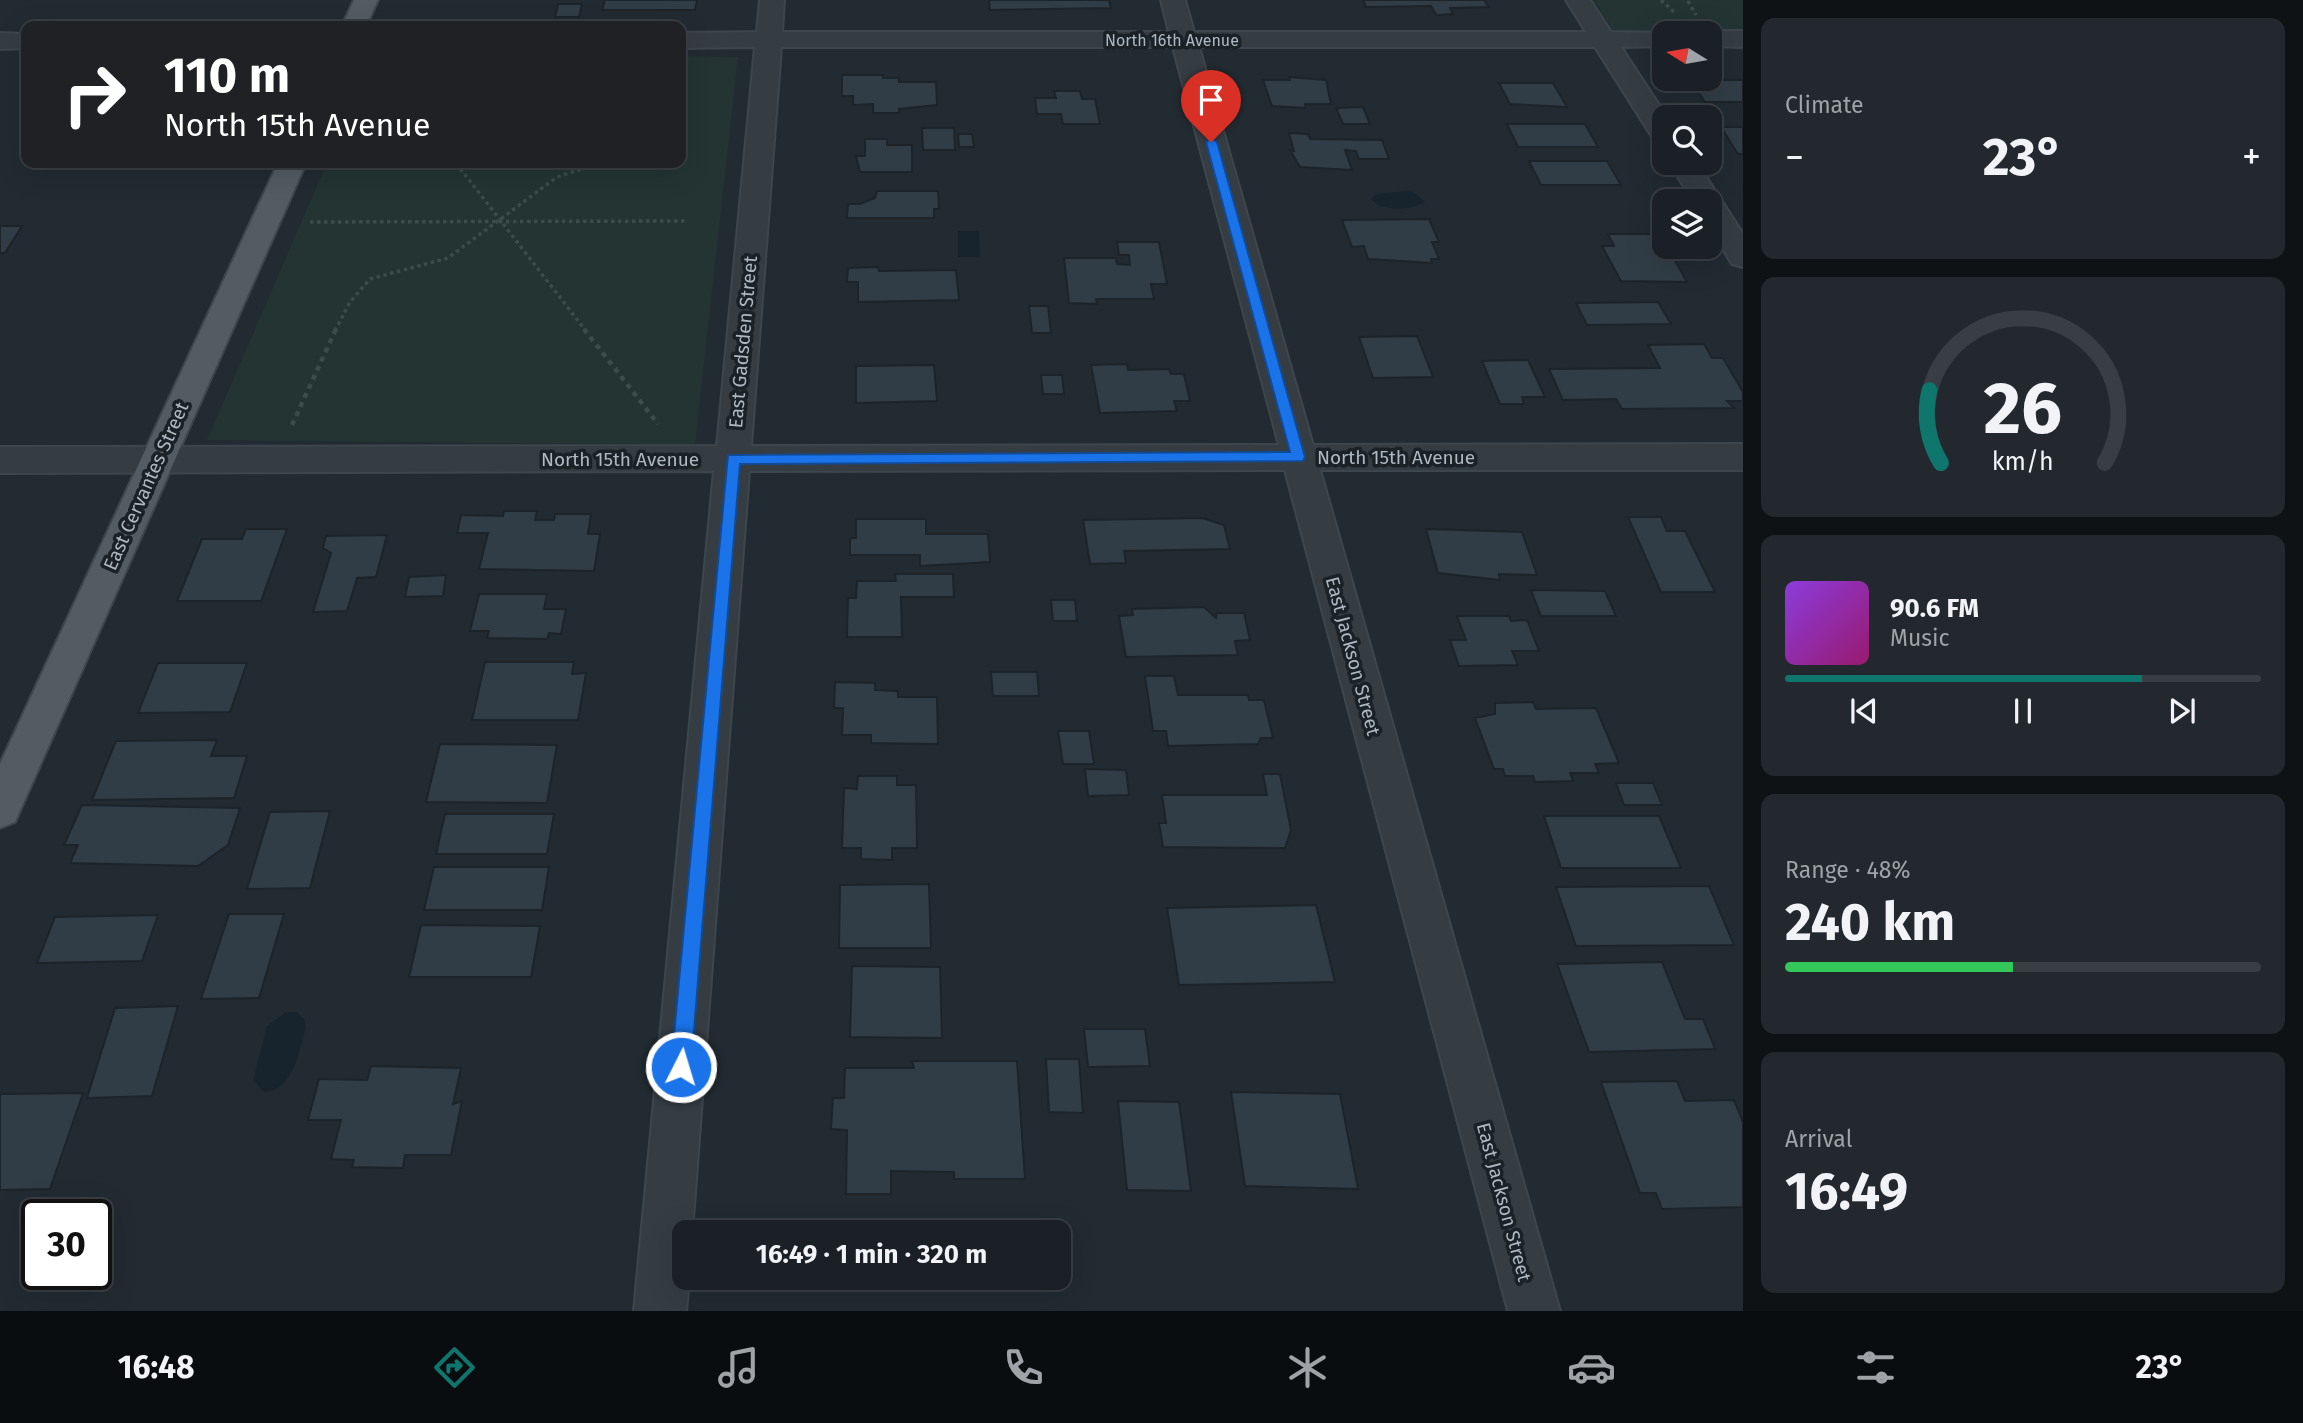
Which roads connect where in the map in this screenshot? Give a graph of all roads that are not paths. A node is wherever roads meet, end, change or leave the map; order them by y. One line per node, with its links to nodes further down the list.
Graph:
1 (366, 0): 5 (main road)
2 (772, 0): 11 (street, East Gadsden Street)
3 (1172, 0): 12 (street, East Jackson Street)
4 (1578, 0): 6 (street)
5 (356, 21)
6 (1604, 39): 7 (street, North 16th Avenue); 12 (street, North 16th Avenue); 15 (street)
7 (1652, 39)
8 (1722, 39): 9 (street)
9 (1743, 39)
10 (686, 40): 11 (street, North 16th Avenue)
11 (769, 40): 12 (street, North 16th Avenue); 21 (street, East Gadsden Street)
12 (1183, 40): 19 (street, East Jackson Street)
13 (0, 41): 14 (street)
14 (21, 41)
15 (1652, 115)
16 (290, 168): 22 (main road, East Cervantes Street)
17 (1722, 224): 18 (street)
18 (1743, 257)
19 (1298, 457): 20 (street, North 15th Avenue); 21 (street, North 15th Avenue); 26 (street, East Jackson Street)
20 (1743, 457)
21 (733, 458): 22 (street, North 15th Avenue); 25 (street, East Gadsden Street)
22 (158, 459): 23 (street, North 15th Avenue); 24 (main road, East Cervantes Street)
23 (0, 460)
24 (0, 809)
25 (660, 1311)
26 (1534, 1311)

